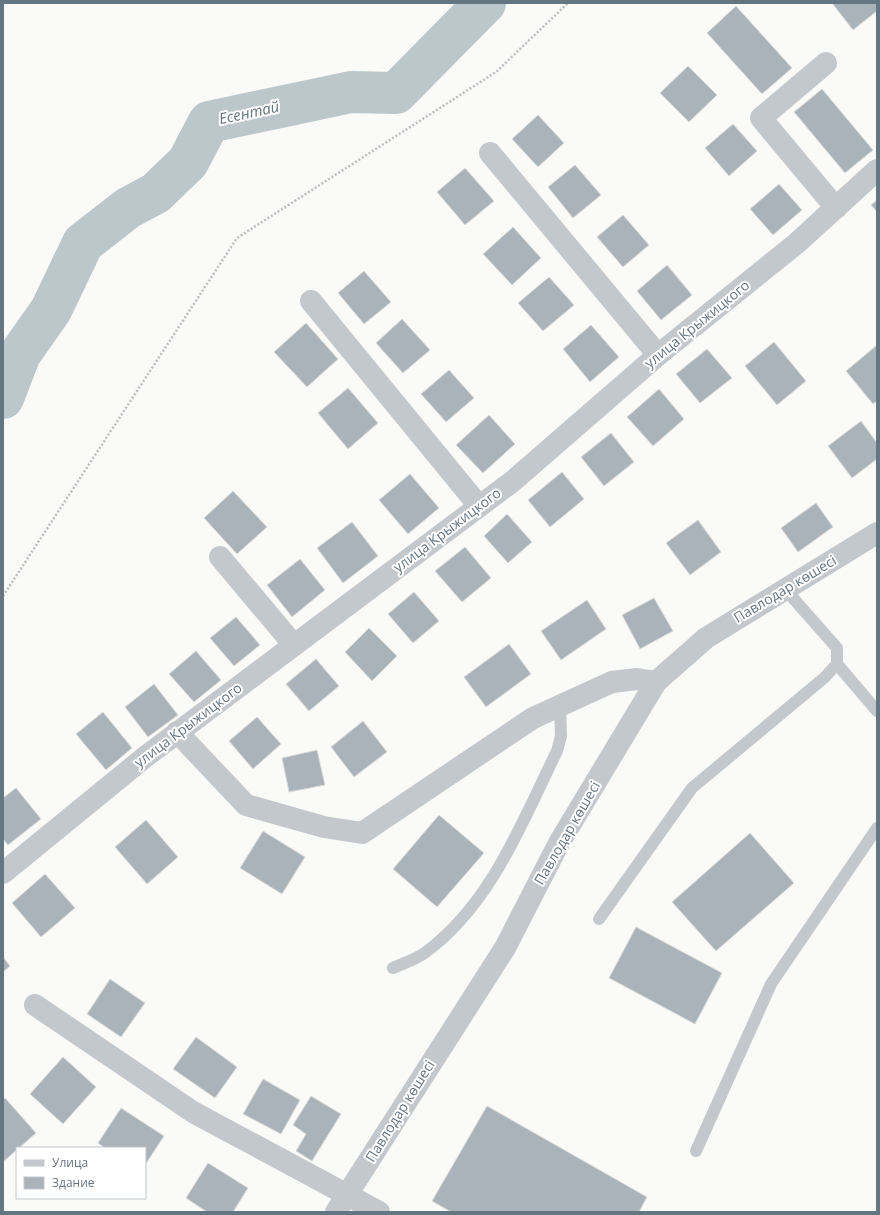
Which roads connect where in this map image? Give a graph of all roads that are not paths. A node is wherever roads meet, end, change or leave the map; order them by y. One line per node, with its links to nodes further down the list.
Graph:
1 (826, 63): 4 (street)
2 (490, 153): 6 (street)
3 (877, 170): 4 (street, улица Крыжицкого)
4 (836, 208): 6 (street, улица Крыжицкого)
5 (311, 301): 7 (street)
6 (658, 355): 7 (street, улица Крыжицкого)
7 (479, 506): 11 (street, улица Крыжицкого)
8 (877, 533): 10 (street, Павлодар көшесі)
9 (220, 557): 11 (street)
10 (786, 589): 12 (lane); 13 (street, Павлодар көшесі)
11 (294, 645): 16 (street, улица Крыжицкого)
12 (836, 664): 15 (lane); 19 (lane)
13 (656, 682): 14 (street); 23 (street, Павлодар көшесі)
14 (560, 705): 16 (street); 20 (lane)
15 (877, 711)
16 (177, 732): 18 (street, улица Крыжицкого)
17 (877, 828): 22 (lane)
18 (3, 872)
19 (599, 919)
20 (393, 968)
21 (35, 1005): 23 (street)
22 (696, 1151)
23 (341, 1204): 24 (street)
24 (379, 1212)

